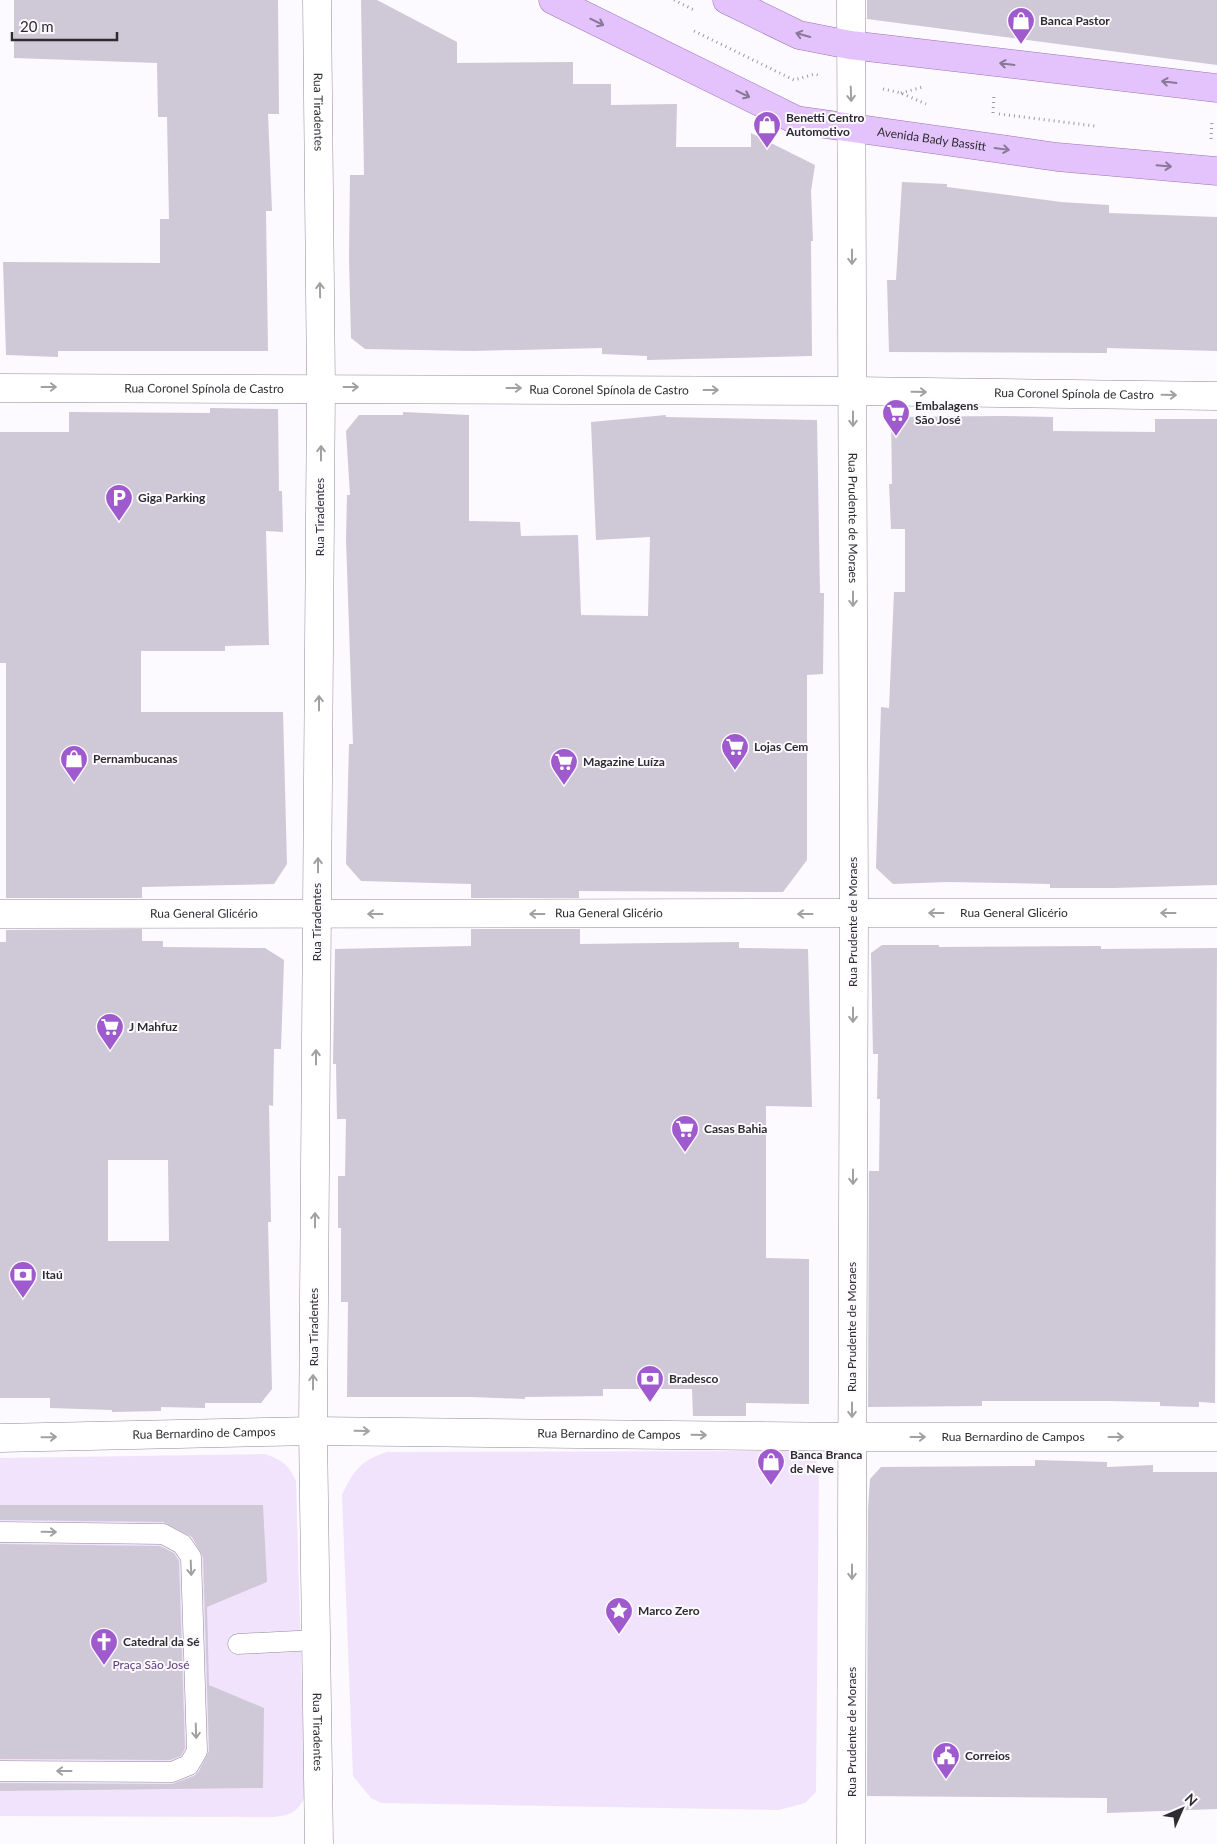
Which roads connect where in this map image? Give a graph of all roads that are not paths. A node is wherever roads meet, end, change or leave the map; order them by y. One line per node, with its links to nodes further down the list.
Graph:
1 (317, 0): 9 (street, Rua Tiradentes, one-way to 1)
2 (554, 0): 7 (main road, Avenida Bady Bassitt, one-way to 7)
3 (728, 0): 5 (main road, one-way to 3)
4 (851, 0): 5 (street, Rua Prudente de Moraes)
5 (850, 45): 6 (main road, one-way to 5); 7 (street, Rua Prudente de Moraes, one-way to 7)
6 (1217, 88)
7 (852, 128): 8 (main road, Avenida Bady Bassitt, one-way to 8); 11 (street, Rua Prudente de Moraes, one-way to 11)
8 (1217, 171)
9 (321, 387): 10 (street, Rua Coronel Spínola de Castro, one-way to 9); 11 (street, Rua Coronel Spínola de Castro, one-way to 11); 15 (street, Rua Tiradentes, one-way to 9)
10 (0, 388)
11 (852, 390): 12 (street, Rua Coronel Spínola de Castro, one-way to 12); 16 (street, Rua Prudente de Moraes, one-way to 16)
12 (1217, 396)
13 (1217, 913): 16 (street, Rua General Glicério, one-way to 16)
14 (0, 914): 15 (street, Rua General Glicério)
15 (317, 914): 16 (street, Rua General Glicério, one-way to 15); 17 (street, Rua Tiradentes, one-way to 15)
16 (854, 914): 18 (street, Rua Prudente de Moraes, one-way to 18)
17 (313, 1431): 18 (street, Rua Bernardino de Campos, one-way to 18); 20 (street, Rua Bernardino de Campos, one-way to 17); 22 (street, Rua Tiradentes)
18 (852, 1436): 19 (street, Rua Bernardino de Campos, one-way to 19); 26 (street, Rua Prudente de Moraes, one-way to 26)
19 (1217, 1437)
20 (0, 1438)
21 (0, 1532): 24 (lane, one-way to 24)
22 (316, 1640): 23 (lane); 25 (street, Rua Tiradentes)
23 (238, 1644)
24 (0, 1771)
25 (319, 1844)
26 (851, 1844)

